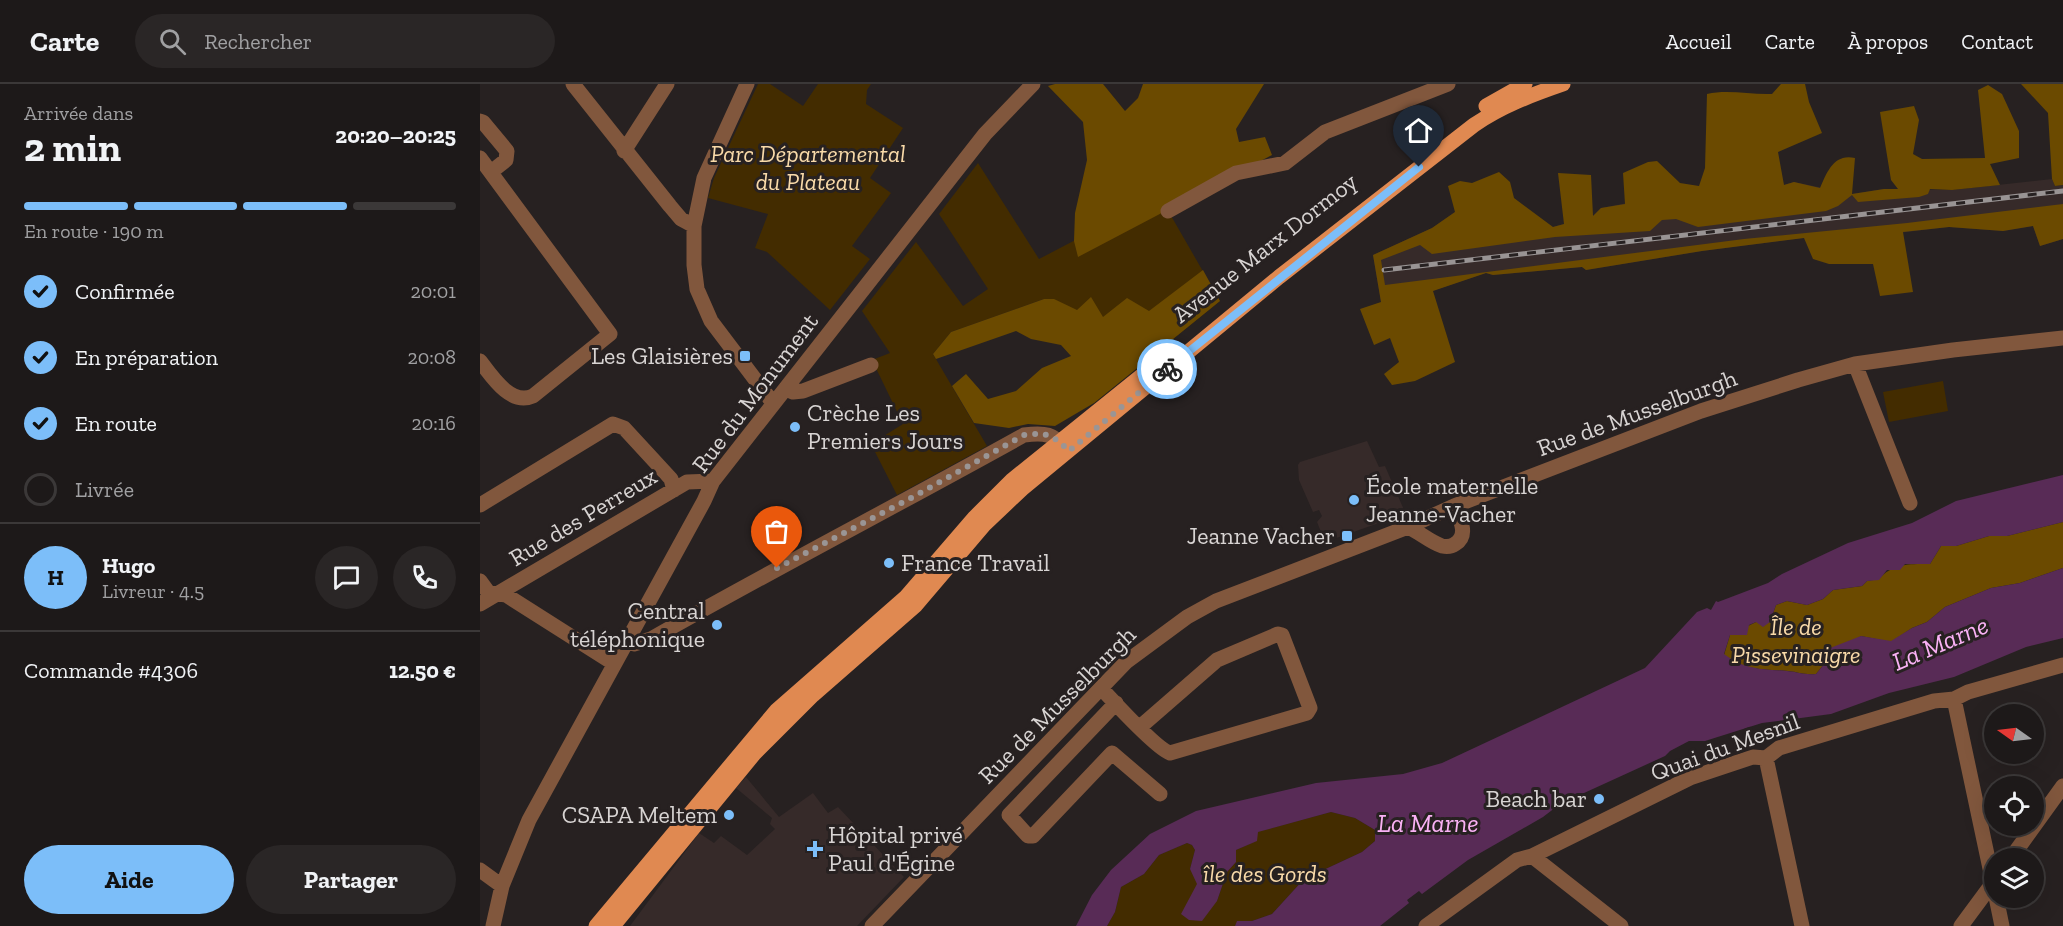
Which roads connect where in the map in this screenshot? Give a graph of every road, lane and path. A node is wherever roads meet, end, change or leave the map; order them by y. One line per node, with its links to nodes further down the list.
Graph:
1 (573, 84): 9 (street)
2 (668, 84): 9 (street)
3 (747, 84): 13 (street)
4 (1033, 84): 18 (street, Rue du Monument)
5 (1448, 84): 12 (street)
6 (1526, 84): 20 (main road, Avenue Marx Dormoy)
7 (1563, 84): 20 (main road, Avenue Marx Dormoy)
8 (480, 122): 11 (street)
9 (624, 151): 13 (street)
10 (480, 158): 11 (street)
11 (491, 172): 17 (street)
12 (1168, 211)
13 (694, 226): 19 (street)
14 (2063, 338): 15 (street, Rue de Musselburgh)
15 (1855, 364): 23 (street); 25 (street, Rue de Musselburgh)
16 (871, 365): 18 (street)
17 (483, 370)
18 (786, 389): 19 (street, Rue du Monument)
19 (773, 403): 21 (street, Rue du Monument)
20 (1064, 446): 30 (street); 50 (main road, Avenue Marx Dormoy); 51 (main road, Avenue Marx Dormoy)
21 (713, 481): 22 (street, Rue des Perreux); 30 (street, Rue du Monument)
22 (674, 490): 24 (street); 28 (street, Rue des Perreux)
23 (1911, 503)
24 (480, 505)
25 (1454, 506): 26 (street, Rue de Musselburgh); 26 (street)
26 (1408, 527): 33 (street, Rue de Musselburgh)
27 (480, 581): 28 (street)
28 (495, 594): 29 (street, Rue des Perreux); 31 (street)
29 (480, 604)
30 (626, 641): 31 (street, Rue du Monument)
31 (613, 663): 46 (street, Rue du Monument)
32 (2063, 664): 34 (street, Quai du Mesnil)
33 (1101, 688): 35 (street); 39 (street, Rue de Musselburgh)
34 (1954, 699): 37 (street, Quai du Mesnil); 42 (street)
35 (1116, 703): 36 (street); 41 (street)
36 (1140, 727): 36 (street)
37 (1766, 758): 44 (street, Quai du Mesnil); 55 (street)
38 (2063, 786): 43 (street)
39 (999, 794): 41 (street); 52 (street, Rue de Musselburgh)
40 (1160, 794): 41 (street)
41 (1014, 809)
42 (1986, 848)
43 (2018, 848)
44 (1532, 856): 53 (street, Quai du Mesnil); 54 (street)
45 (480, 870): 46 (street)
46 (502, 886): 49 (street, Rue du Monument)
47 (1984, 900): 56 (street)
48 (1999, 908): 57 (street)
49 (493, 926)
50 (596, 926)
51 (613, 926)
52 (872, 926)
53 (1426, 926)
54 (1621, 926)
55 (1802, 926)
56 (1961, 926)
57 (2002, 926)

